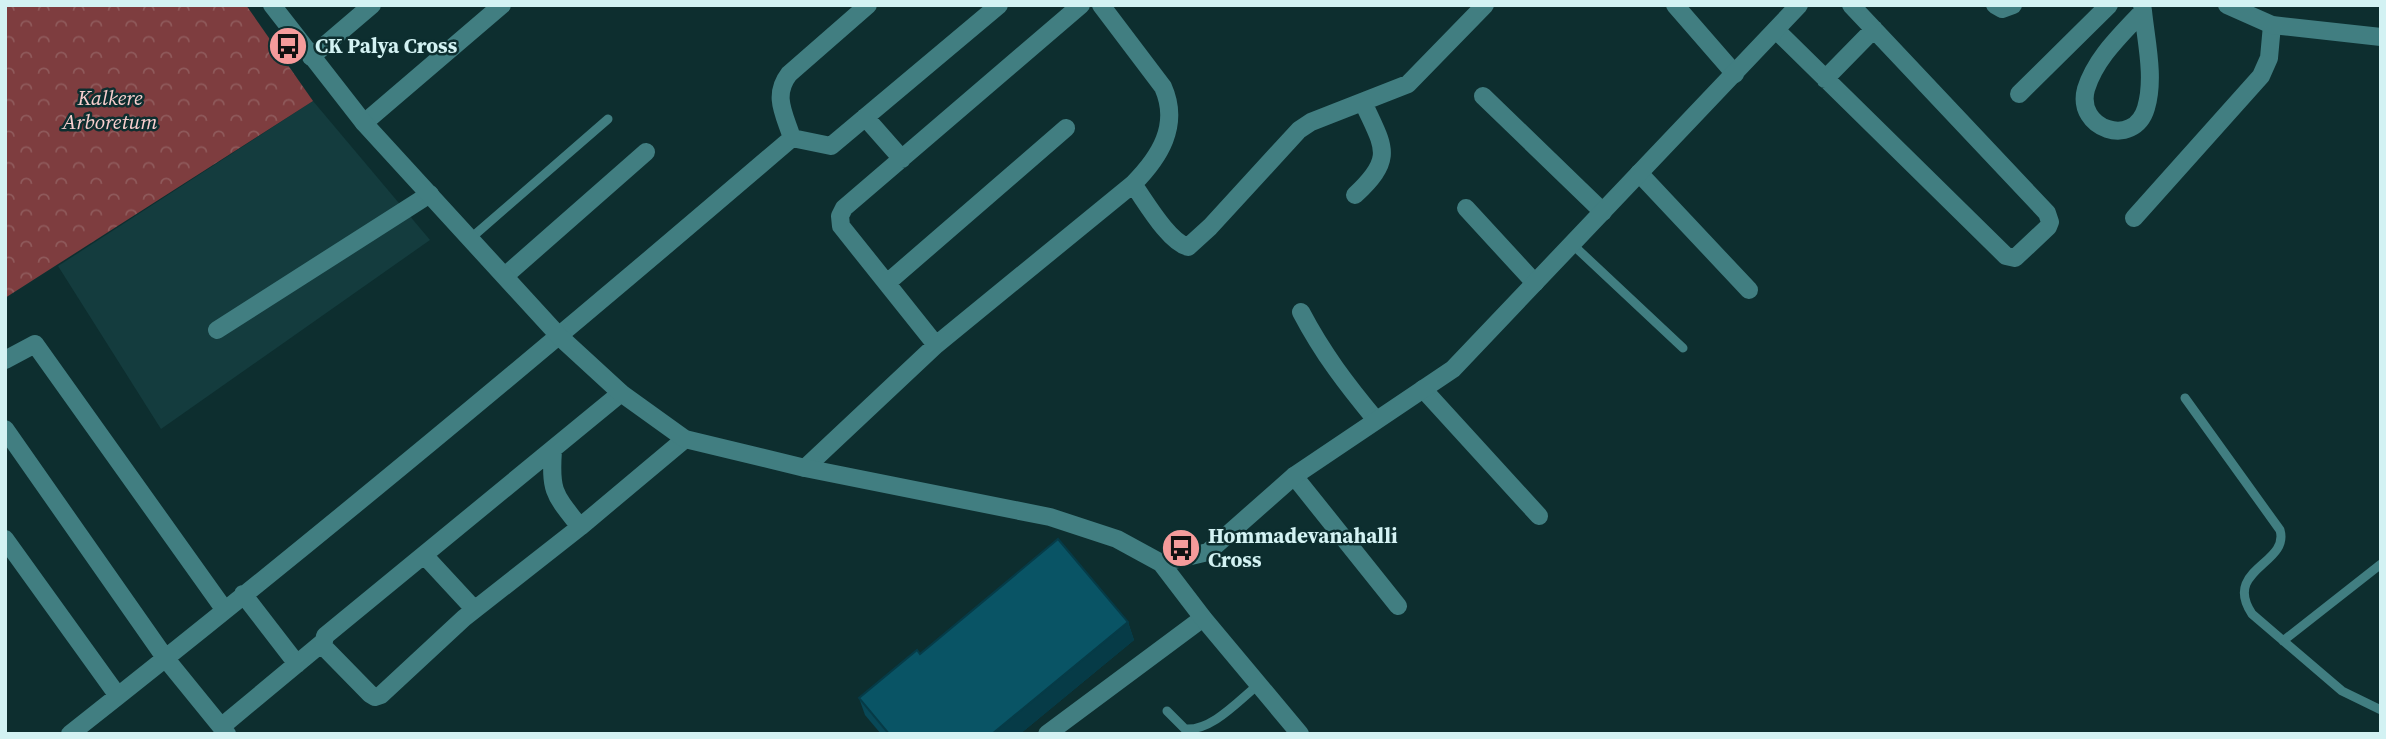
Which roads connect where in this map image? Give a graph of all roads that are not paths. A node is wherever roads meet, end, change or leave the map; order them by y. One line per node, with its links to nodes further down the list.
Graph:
1 (272, 5): 21 (street)
2 (502, 5): 29 (street)
3 (868, 5): 31 (street)
4 (999, 5): 27 (street)
5 (1081, 5): 33 (street)
6 (1101, 5): 35 (street)
7 (1486, 5): 26 (street)
8 (1799, 5): 19 (street)
9 (1851, 5): 18 (street)
10 (1995, 5): 11 (street)
11 (2013, 5)
12 (2109, 5): 24 (street)
13 (2227, 5): 17 (street)
14 (362, 8): 21 (street)
15 (1683, 8): 22 (street)
16 (2143, 8): 16 (street)
17 (2272, 25): 20 (street); 40 (street)
18 (1874, 29): 23 (street); 23 (street)
19 (1776, 30): 22 (street); 23 (street)
20 (2381, 37)
21 (311, 57): 29 (street)
22 (1735, 74): 34 (street)
23 (1825, 79)
24 (2020, 94)
25 (1483, 96): 39 (street)
26 (1363, 102): 35 (street); 37 (street)
27 (865, 117): 31 (street); 33 (street)
28 (608, 119): 41 (lane)
29 (364, 123): 36 (street)
30 (1066, 128): 44 (street)
31 (792, 138): 49 (street)
32 (646, 152): 43 (street)
33 (902, 159): 44 (street)
34 (1639, 173): 39 (street); 46 (street)
35 (1133, 184): 50 (street)
36 (430, 194): 41 (street); 48 (street)
37 (1355, 195)
38 (1466, 208): 45 (street)
39 (1603, 212): 42 (street)
40 (2134, 218)
41 (471, 238): 43 (street)
42 (1572, 244): 45 (street); 51 (lane)
43 (506, 275): 49 (street)
44 (887, 283): 50 (street)
45 (1535, 283): 53 (street)
46 (1749, 290)
47 (1301, 312): 56 (street)
48 (217, 330)
49 (560, 337): 54 (street); 68 (street)
50 (936, 345): 60 (street)
51 (1683, 348)
52 (5, 360): 70 (street)
53 (1423, 389): 56 (street); 62 (street)
54 (621, 393): 58 (street); 59 (street)
55 (2185, 398): 73 (lane)
56 (1377, 420): 61 (street)
57 (5, 429): 75 (street)
58 (685, 439): 60 (street); 63 (street)
59 (553, 450): 63 (street); 65 (street)
60 (805, 468): 66 (street)
61 (1294, 476): 66 (street); 69 (street)
62 (1539, 516)
63 (580, 527): 71 (street)
64 (5, 540): 78 (street)
65 (424, 555): 71 (street); 74 (street)
66 (1161, 564): 72 (street)
67 (2381, 564): 73 (lane)
68 (243, 594): 70 (street); 76 (street)
69 (1398, 606)
70 (224, 609): 75 (street)
71 (474, 609): 74 (street)
72 (1203, 618): 77 (street); 84 (street)
73 (2283, 641): 79 (lane)
74 (322, 643): 76 (street)
75 (166, 659): 78 (street); 82 (street)
76 (297, 664): 82 (street)
77 (1258, 685): 80 (lane); 85 (street)
78 (118, 696): 81 (street)
79 (2381, 710)
80 (1167, 711)
81 (90, 728): 83 (street)
82 (224, 730)
83 (70, 734)
84 (1047, 734)
85 (1300, 734)

